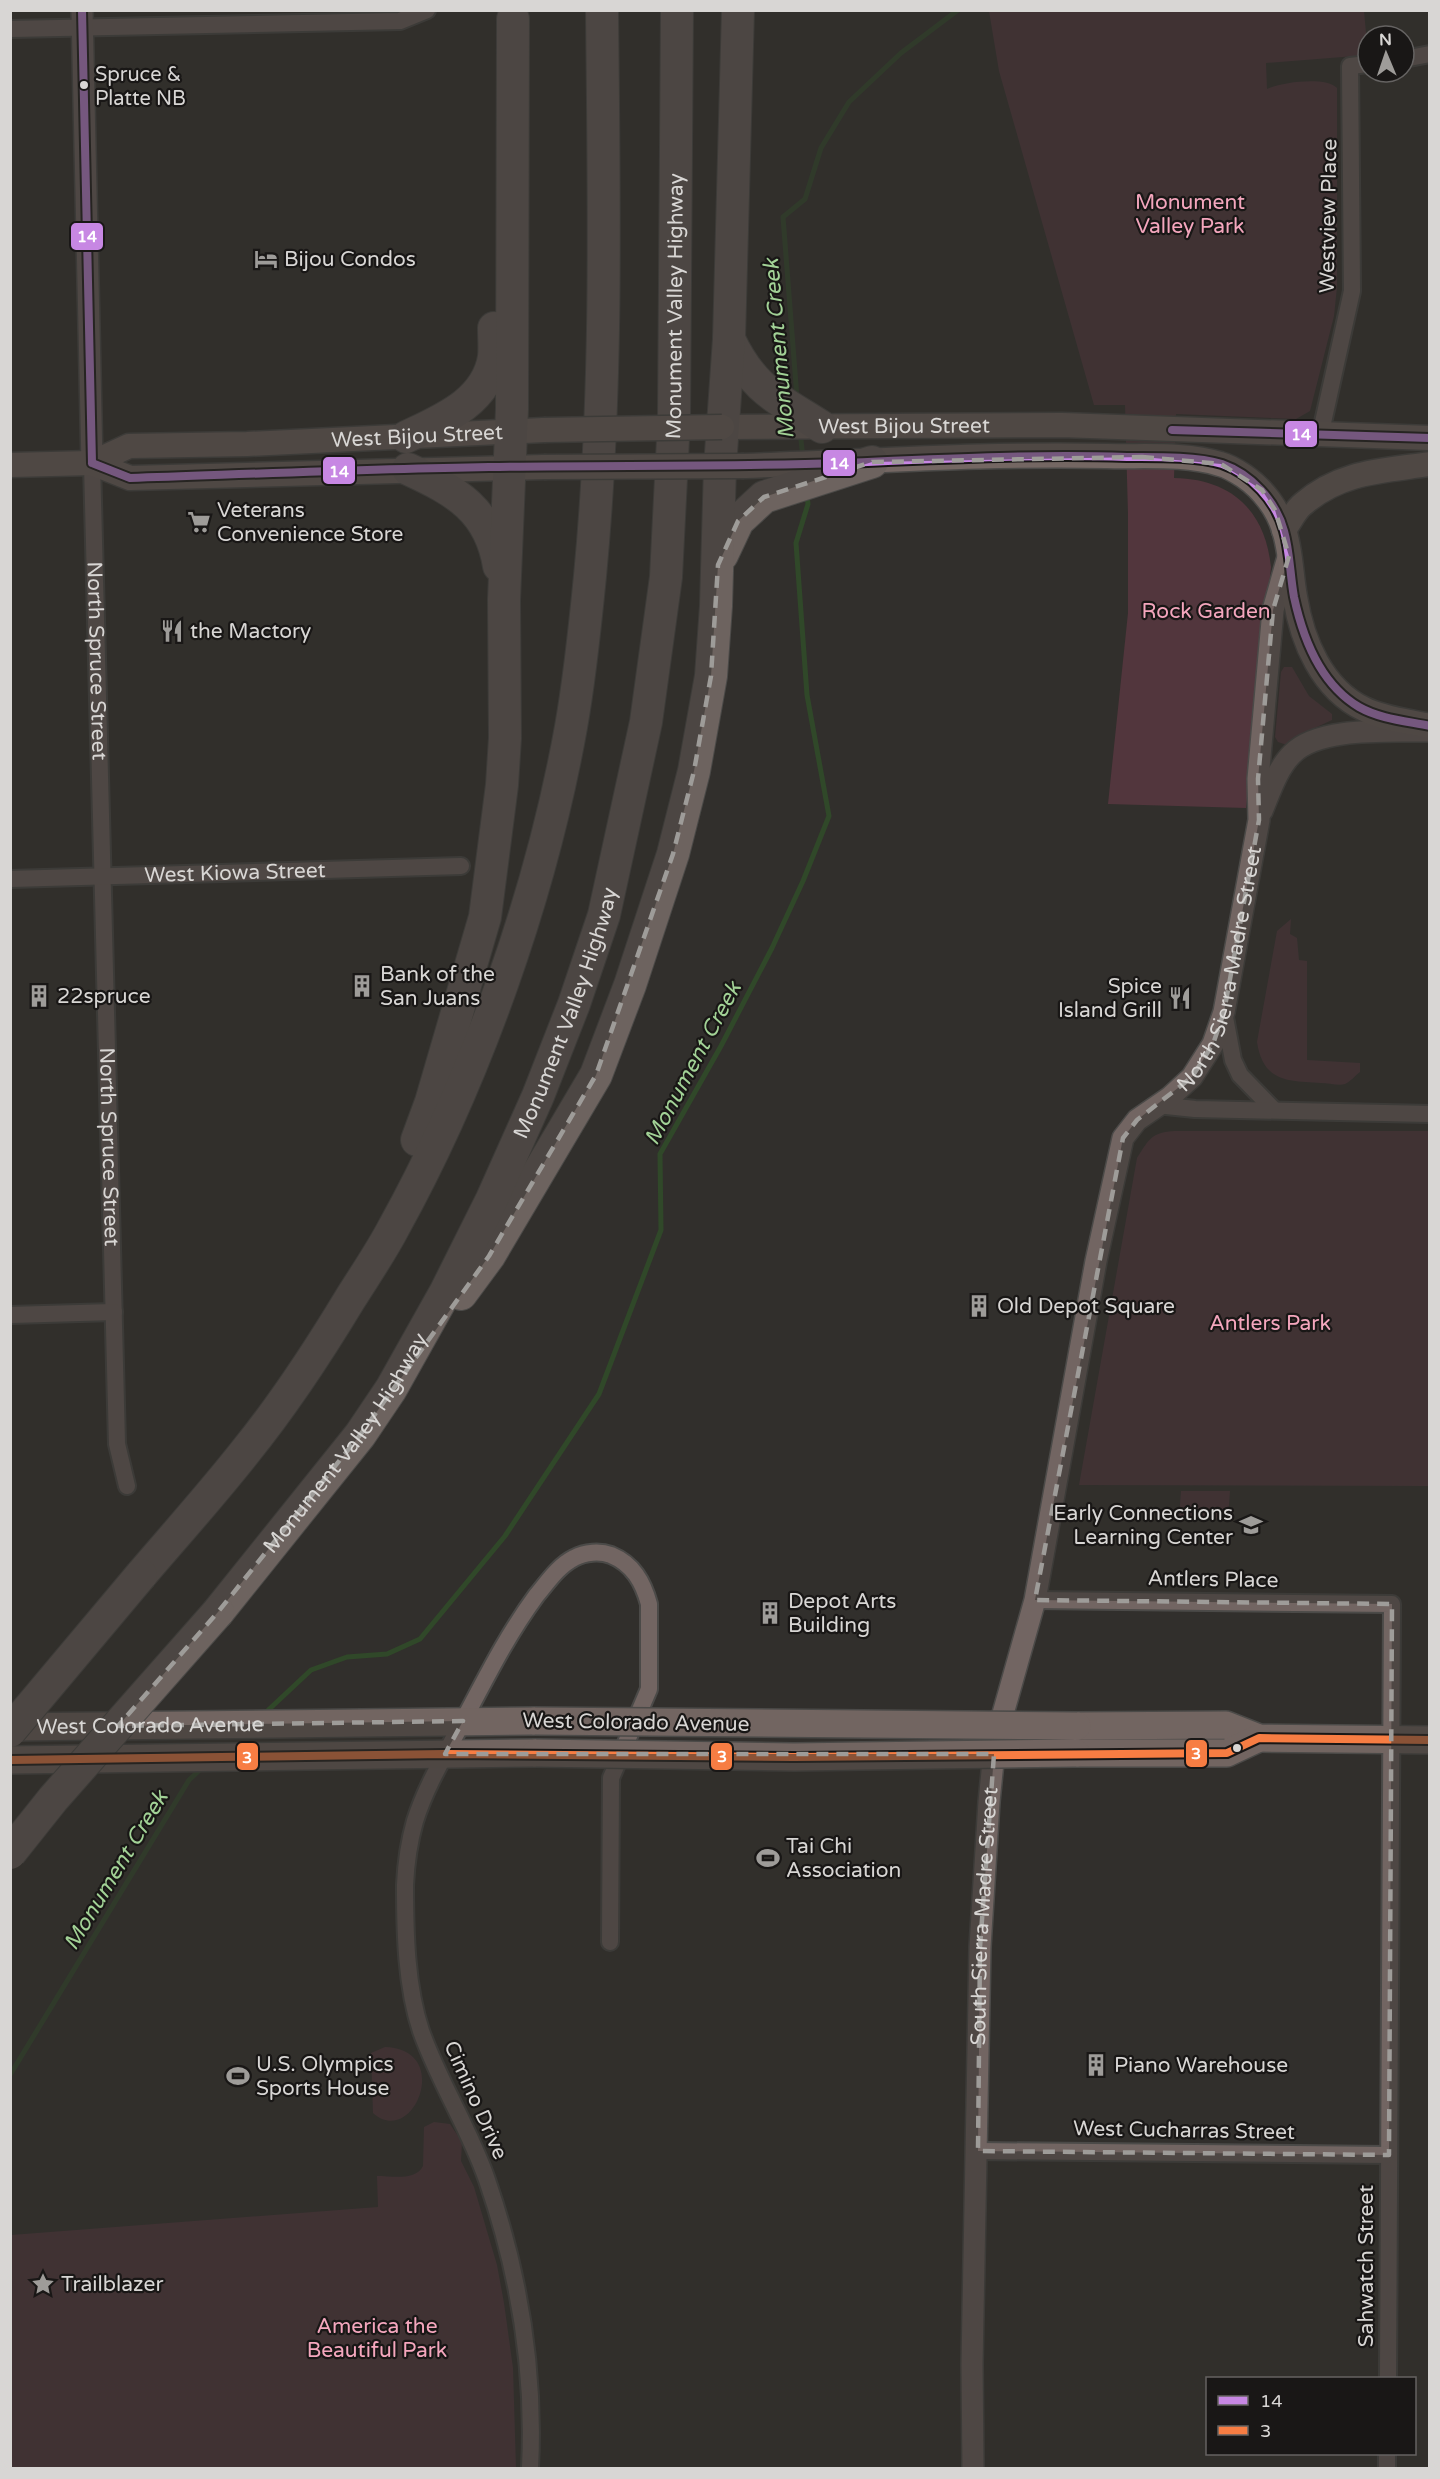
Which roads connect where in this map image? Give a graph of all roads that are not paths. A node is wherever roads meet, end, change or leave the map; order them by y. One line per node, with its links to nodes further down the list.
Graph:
1 (427, 10): 6 (street)
2 (602, 10): 39 (highway)
3 (677, 10): 40 (highway, Monument Valley Highway)
4 (738, 10): 9 (highway)
5 (514, 15): 12 (highway); 14 (highway)
6 (82, 18): 7 (street); 17 (street, North Spruce Street)
7 (10, 29)
8 (1356, 65): 13 (street, Westview Place)
9 (729, 339): 10 (highway); 11 (highway)
10 (722, 427): 11 (main road, West Bijou Street); 12 (main road, West Bijou Street, bridge); 20 (highway)
11 (822, 427): 13 (main road, West Bijou Street)
12 (511, 430): 14 (main road, West Bijou Street); 21 (highway)
13 (1320, 436): 15 (main road, West Bijou Street)
14 (406, 437): 17 (main road, West Bijou Street)
15 (1430, 438)
16 (872, 462): 20 (main road, West Bijou Street, bridge); 23 (main road, West Bijou Street); 25 (highway)
17 (92, 463): 19 (main road, West Bijou Street); 22 (main road, West Bijou Street); 31 (street, North Spruce Street)
18 (1430, 464): 23 (main road)
19 (10, 465)
20 (720, 467): 21 (main road, West Bijou Street, bridge); 25 (highway)
21 (510, 468): 22 (main road, West Bijou Street); 26 (highway)
22 (408, 469): 26 (highway)
23 (1284, 530): 24 (main road)
24 (1289, 556): 27 (main road); 29 (street, North Sierra Madre Street)
25 (718, 565): 40 (highway)
26 (504, 600): 39 (highway)
27 (1430, 726)
28 (1430, 731): 29 (street, North Sierra Madre Street)
29 (1259, 820): 33 (street, North Sierra Madre Street)
30 (460, 866): 31 (street, West Kiowa Street)
31 (102, 877): 32 (street, West Kiowa Street); 37 (street, North Spruce Street)
32 (10, 879)
33 (1224, 1012): 34 (street, North Sierra Madre Street); 35 (street)
34 (1157, 1105): 35 (street); 42 (street, South Sierra Madre Street)
35 (1274, 1110): 36 (street)
36 (1430, 1114)
37 (114, 1312): 38 (street); 41 (street, North Spruce Street)
38 (10, 1315)
39 (328, 1335): 44 (highway, bridge)
40 (391, 1389): 50 (highway, Monument Valley Highway, bridge)
41 (127, 1486)
42 (1035, 1600): 46 (street, Antlers Place); 52 (street, South Sierra Madre Street)
43 (463, 1721): 44 (main road, West Colorado Avenue); 45 (main road, West Colorado Avenue, bridge); 48 (street, Cimino Drive); 51 (street, Cimino Drive)
44 (10, 1729)
45 (1259, 1738): 46 (main road, West Colorado Avenue); 48 (main road, West Colorado Avenue, bridge)
46 (1392, 1739): 47 (main road, West Colorado Avenue); 53 (street, Sahwatch Street)
47 (1430, 1740)
48 (445, 1754): 49 (main road, West Colorado Avenue); 55 (street, Cimino Drive)
49 (10, 1760)
50 (10, 1853)
51 (610, 1942)
52 (978, 2151): 53 (street, West Cucharras Street); 56 (street, South Sierra Madre Street)
53 (1389, 2155): 54 (street, Sahwatch Street)
54 (1388, 2377)
55 (530, 2469)
56 (973, 2469)

